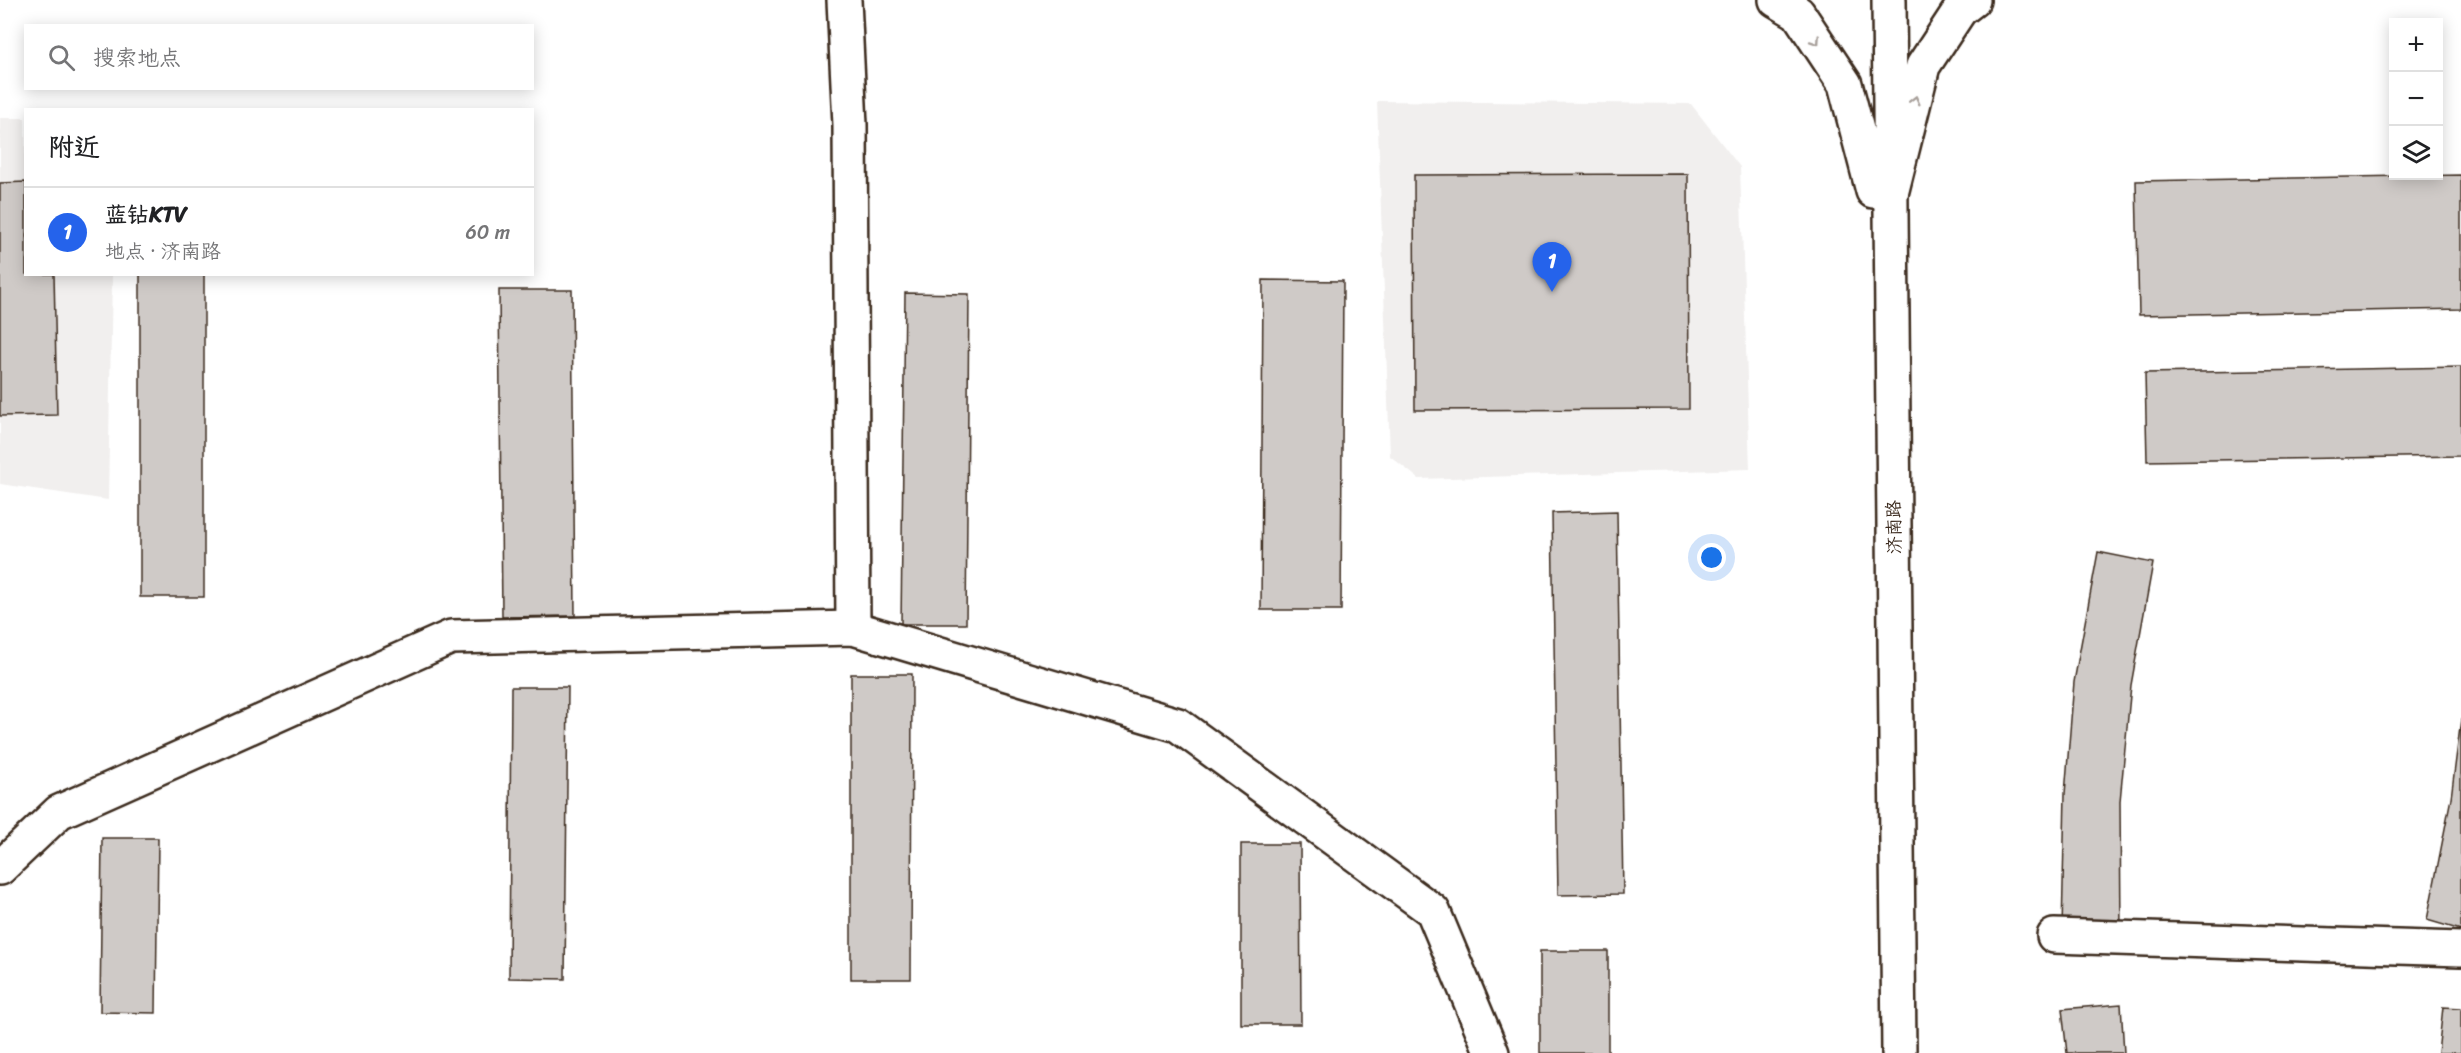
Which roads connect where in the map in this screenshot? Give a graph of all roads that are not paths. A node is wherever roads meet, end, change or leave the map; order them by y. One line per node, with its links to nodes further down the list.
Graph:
1 (844, 0): 7 (street)
2 (1776, 0): 6 (street, one-way to 6)
3 (1872, 0): 6 (street, 济南路)
4 (1889, 0): 6 (street, 济南路)
5 (1973, 0): 6 (street, one-way to 5)
6 (1882, 194): 12 (street, 济南路); 13 (street, 济南路)
7 (853, 627): 8 (street); 11 (street)
8 (0, 868)
9 (2054, 936): 10 (street)
10 (2461, 949)
11 (1492, 1053)
12 (1881, 1053)
13 (1899, 1053)

